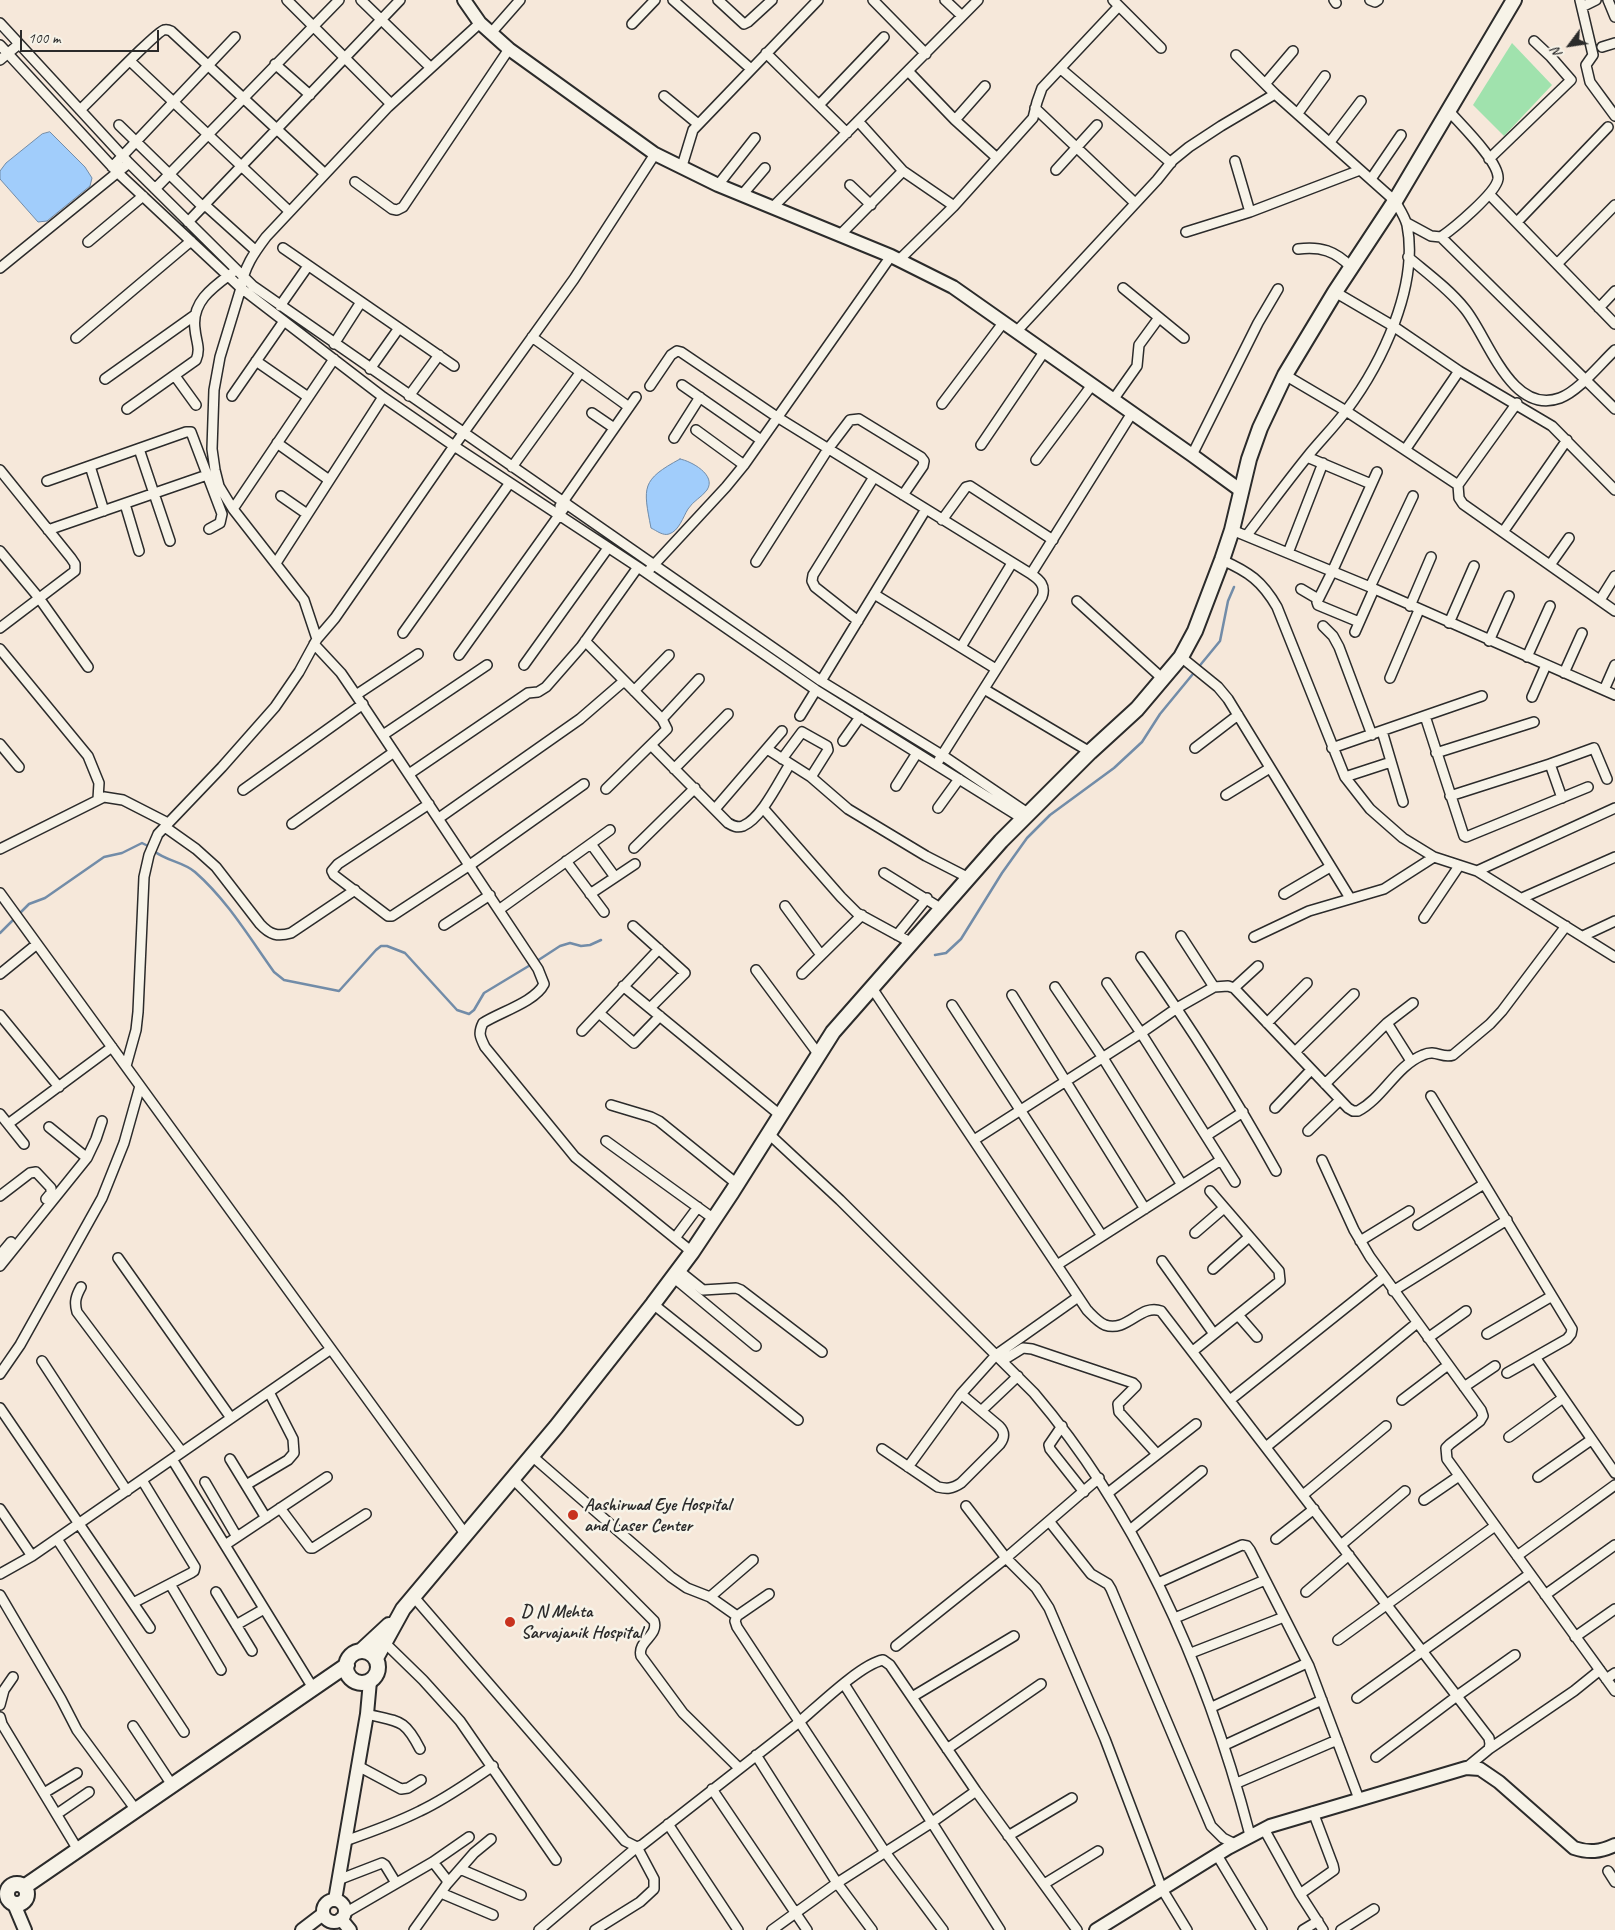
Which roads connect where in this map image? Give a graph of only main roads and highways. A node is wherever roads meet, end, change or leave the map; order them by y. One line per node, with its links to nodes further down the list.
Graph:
1 (1514, 0): 2 (main road)
2 (396, 1618): 3 (main road); 4 (main road)
3 (361, 1651): 4 (main road); 5 (main road)
4 (376, 1658): 5 (main road)
5 (347, 1665): 6 (main road)
6 (24, 1887): 7 (main road); 7 (main road)
7 (4, 1891)

